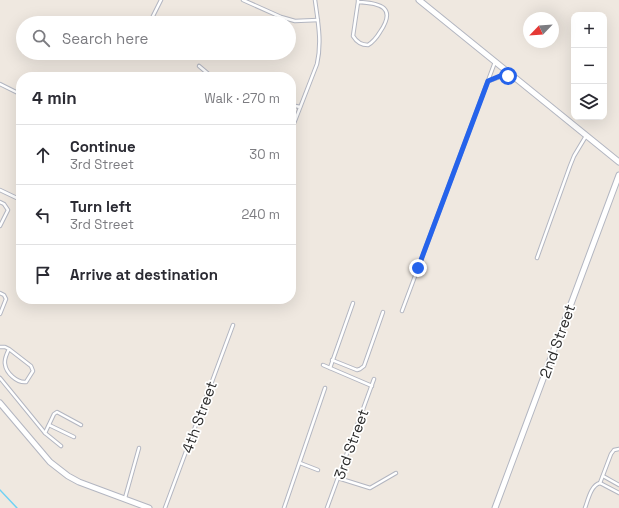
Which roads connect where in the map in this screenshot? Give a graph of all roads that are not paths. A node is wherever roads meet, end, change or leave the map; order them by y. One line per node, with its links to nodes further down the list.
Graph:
1 (161, 0): 6 (lane)
2 (243, 0): 7 (lane)
3 (315, 0): 8 (lane)
4 (419, 0): 10 (street)
5 (358, 1): 5 (lane)
6 (153, 16)
7 (281, 16)
8 (318, 20): 9 (lane); 18 (lane)
9 (296, 21)
10 (496, 62): 13 (street); 14 (lane)
11 (199, 66): 12 (lane)
12 (206, 72)
13 (513, 76): 14 (lane); 20 (street)
14 (488, 81): 30 (lane)
15 (0, 84): 16 (lane)
16 (16, 92)
17 (296, 106): 18 (lane)
18 (300, 107): 19 (lane)
19 (296, 118)
20 (587, 136): 21 (street); 27 (lane)
21 (619, 162)
22 (619, 175): 64 (street, 2nd Street)
23 (0, 190): 24 (lane)
24 (16, 198)
25 (0, 202): 26 (lane)
26 (0, 226)
27 (537, 258)
28 (0, 293): 32 (lane)
29 (353, 303): 36 (lane)
30 (402, 311)
31 (383, 312): 36 (lane)
32 (0, 314)
33 (232, 325): 61 (lane, 4th Street)
34 (0, 347): 35 (lane)
35 (9, 349): 35 (lane)
36 (332, 360): 38 (lane)
37 (323, 365): 38 (lane)
38 (330, 368): 41 (lane)
39 (0, 378): 46 (lane)
40 (374, 379): 41 (lane, 3rd Street)
41 (372, 386): 55 (lane, 3rd Street)
42 (325, 388): 51 (lane)
43 (0, 403): 59 (street)
44 (49, 425): 45 (lane); 46 (lane); 47 (lane)
45 (82, 425)
46 (45, 433): 48 (lane)
47 (74, 437)
48 (61, 446)
49 (139, 448): 59 (lane)
50 (619, 449): 54 (lane)
51 (300, 463): 52 (lane); 62 (lane)
52 (318, 470)
53 (396, 473): 55 (lane)
54 (603, 476): 56 (lane); 57 (lane)
55 (338, 478): 63 (lane, 3rd Street)
56 (600, 483): 58 (lane); 65 (lane)
57 (619, 485)
58 (619, 493)
59 (125, 499): 60 (street)
60 (149, 508)
61 (165, 508)
62 (284, 508)
63 (327, 508)
64 (495, 508)
65 (585, 508)

